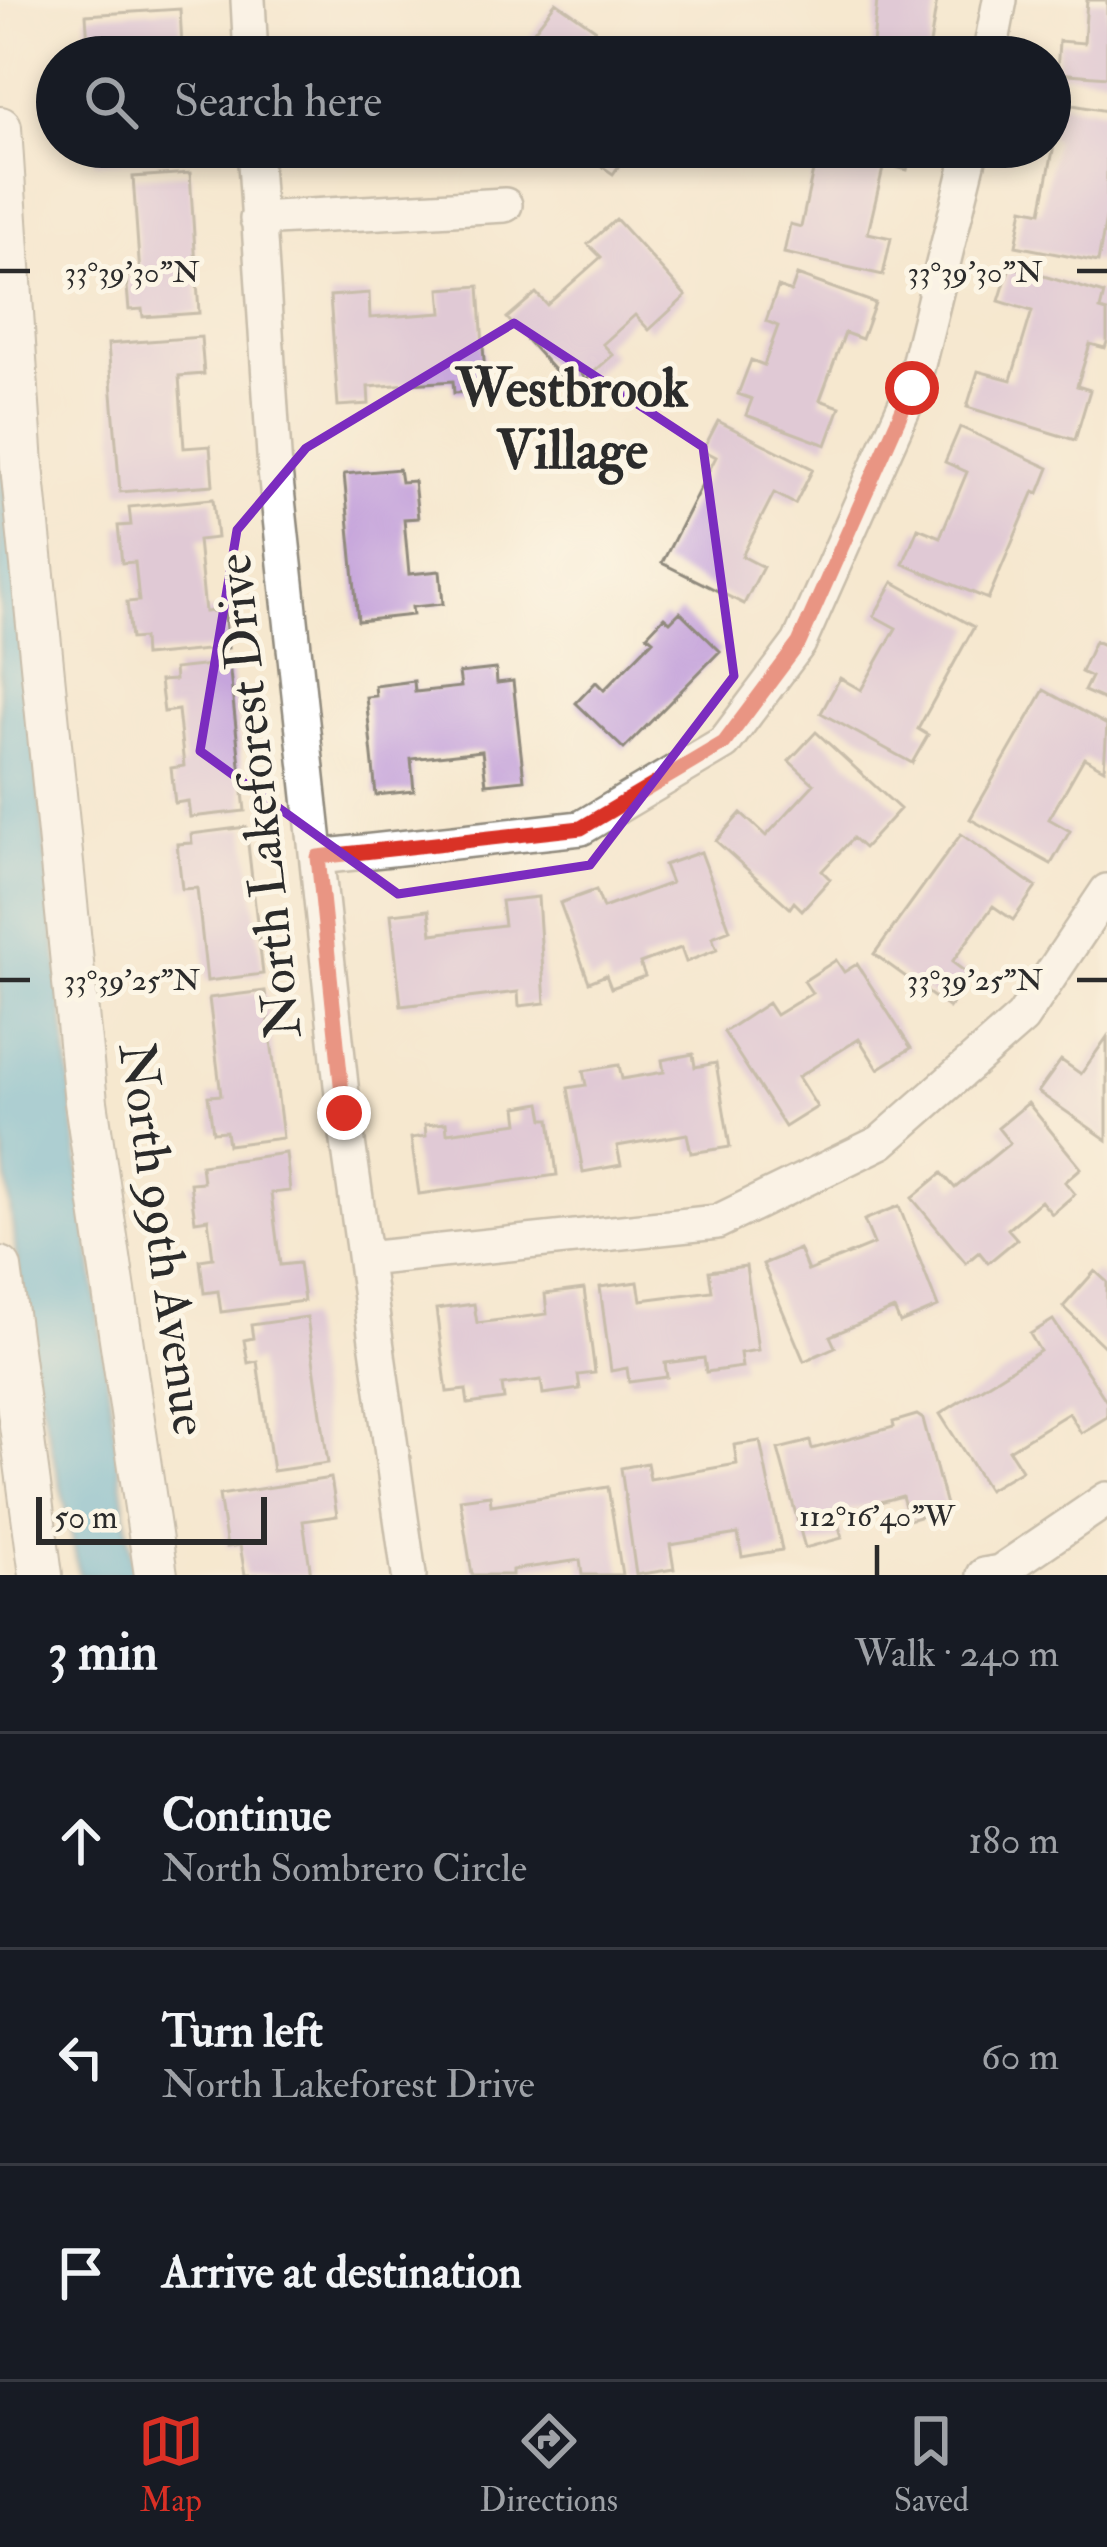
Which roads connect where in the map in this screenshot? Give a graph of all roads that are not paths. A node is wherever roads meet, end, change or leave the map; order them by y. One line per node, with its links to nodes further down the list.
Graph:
1 (248, 0): 3 (street)
2 (1000, 0): 4 (street)
3 (249, 36)
4 (993, 36)
5 (0, 128): 17 (main road, North 99th Avenue)
6 (255, 168): 9 (street, North Lakeforest Drive)
7 (967, 168): 10 (street)
8 (505, 206): 9 (street)
9 (257, 219): 10 (street, North Lakeforest Drive)
10 (318, 857): 12 (street, North Lakeforest Drive)
11 (1107, 891): 12 (street)
12 (365, 1259): 18 (street, North Lakeforest Drive)
13 (0, 1268): 16 (main road)
14 (1107, 1499): 15 (street)
15 (995, 1574)
16 (41, 1575)
17 (156, 1575)
18 (409, 1575)

